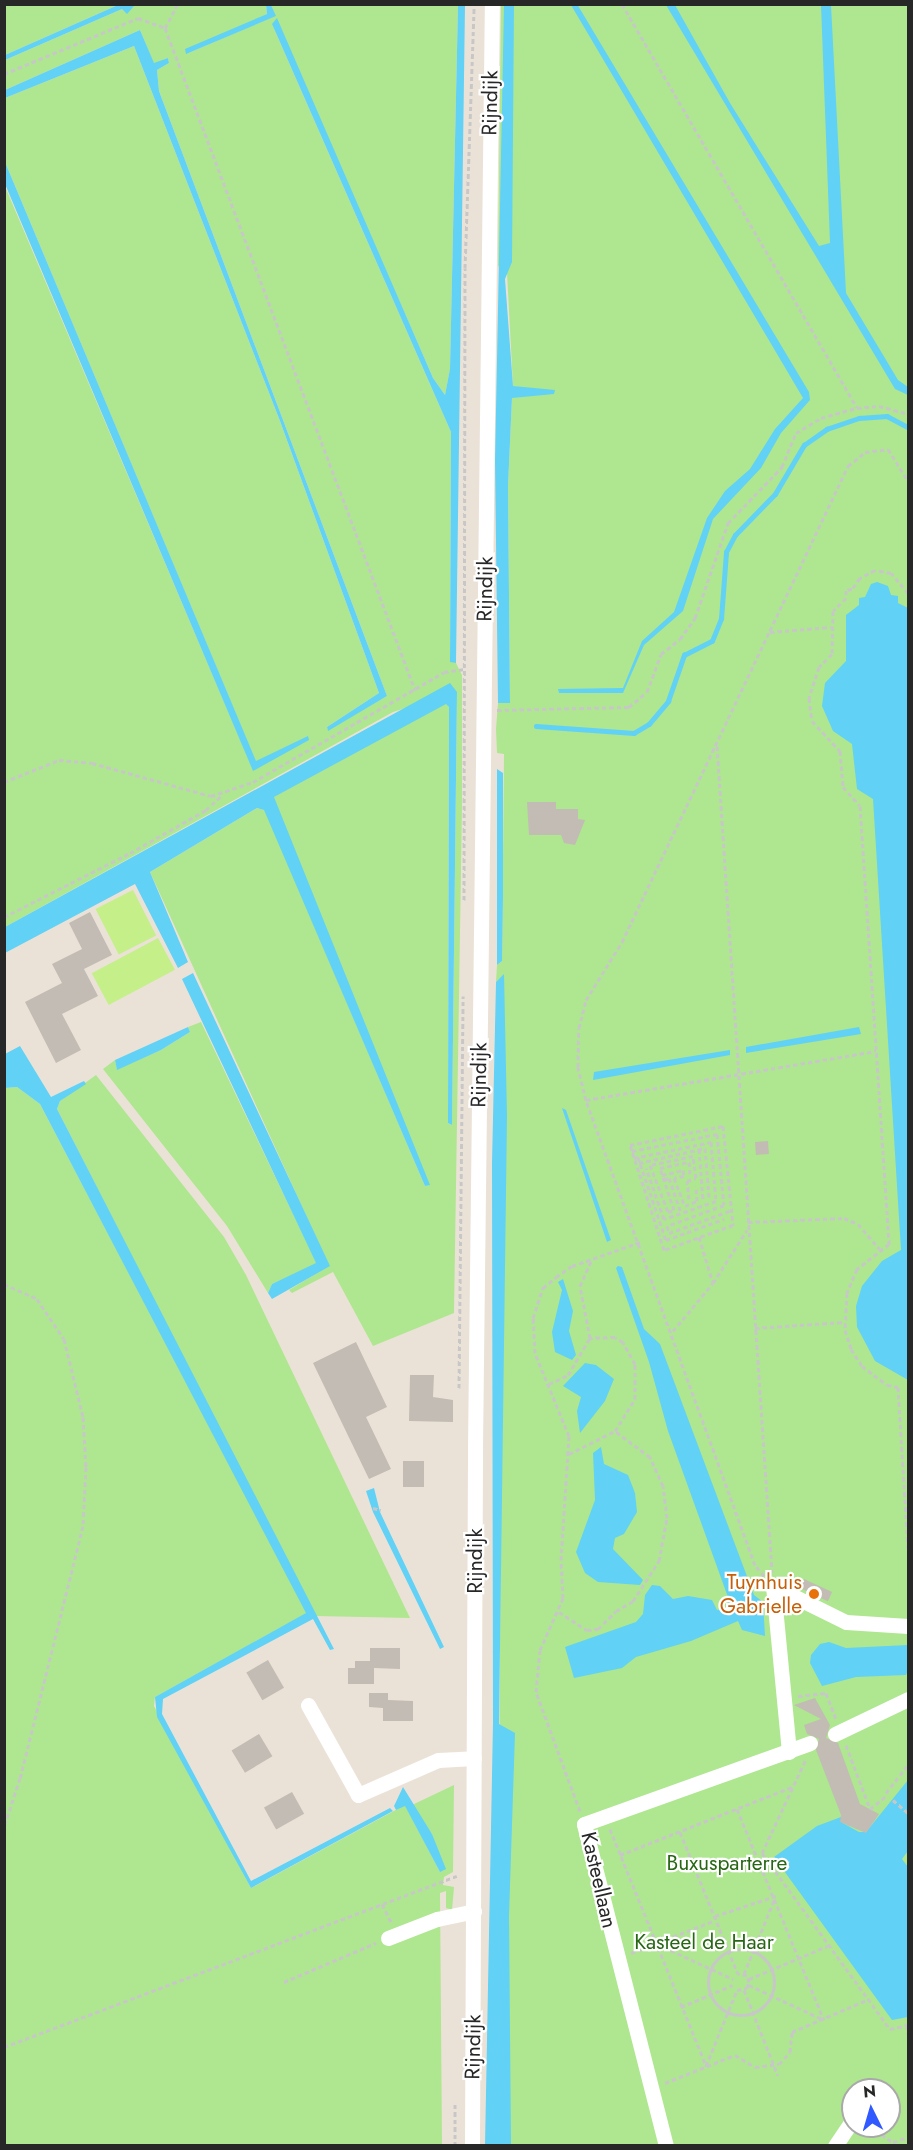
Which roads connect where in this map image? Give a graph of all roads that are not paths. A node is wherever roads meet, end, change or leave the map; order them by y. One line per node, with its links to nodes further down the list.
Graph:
1 (492, 4): 8 (street, Rijndijk)
2 (909, 1626): 7 (street)
3 (909, 1699): 5 (street)
4 (308, 1705): 8 (street)
5 (838, 1732)
6 (810, 1743): 7 (street, Kasteellaan)
7 (789, 1752): 12 (street, Kasteellaan)
8 (474, 1758): 9 (street, Rijndijk)
9 (474, 1911): 10 (street); 11 (street, Rijndijk)
10 (393, 1936)
11 (471, 2145)
12 (666, 2145)

